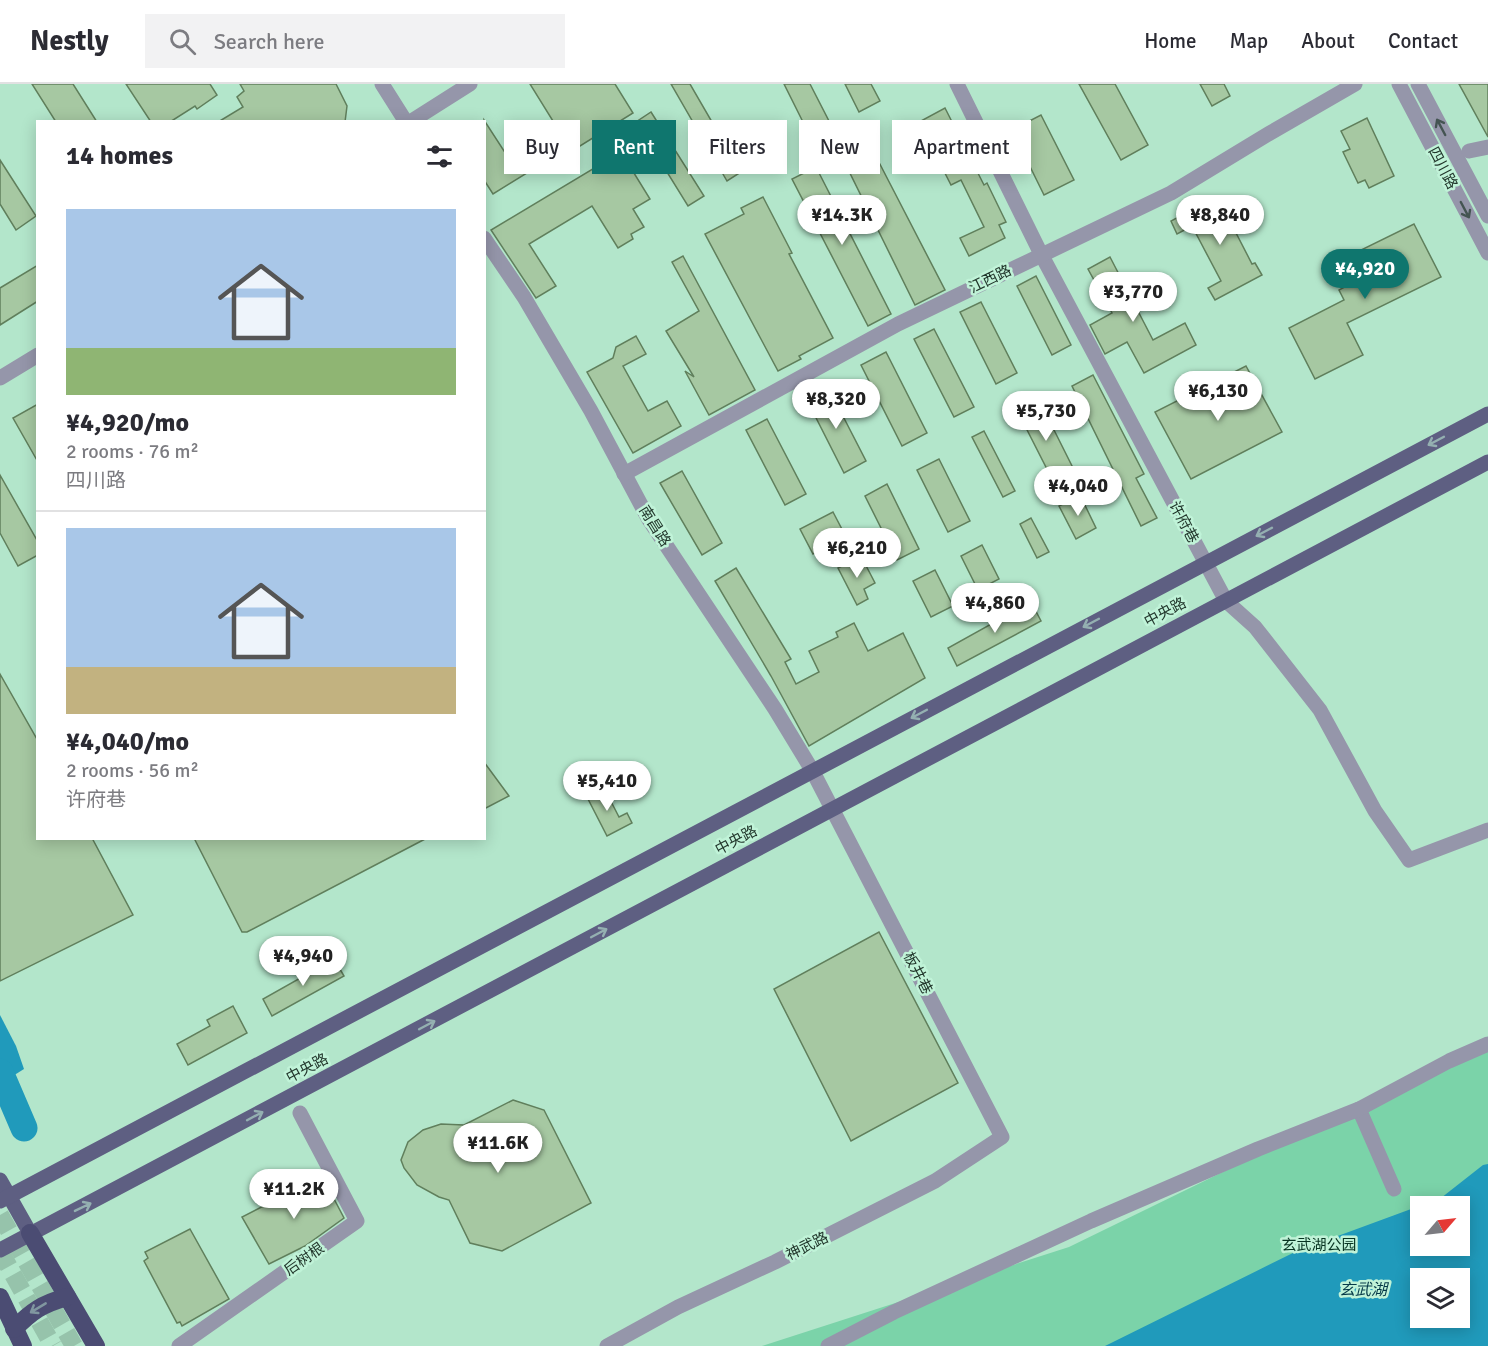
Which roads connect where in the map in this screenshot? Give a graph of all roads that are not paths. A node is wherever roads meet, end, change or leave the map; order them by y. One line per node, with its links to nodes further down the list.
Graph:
1 (382, 84): 7 (street)
2 (470, 84): 8 (street)
3 (957, 84): 14 (street, 许府巷)
4 (1355, 84): 14 (street, 江西路)
5 (1399, 84): 13 (street, 四川路, one-way to 13)
6 (1418, 84): 11 (street, 四川路, one-way to 6)
7 (407, 120)
8 (411, 120)
9 (1488, 147): 10 (street)
10 (1469, 151)
11 (1488, 216)
12 (486, 241): 19 (street, 南昌路)
13 (1488, 253)
14 (1041, 254): 19 (street, 江西路); 20 (street, 许府巷)
15 (36, 356): 16 (street)
16 (0, 378)
17 (1488, 414): 20 (main road, 中央路, one-way to 20)
18 (1488, 462): 21 (main road, 中央路)
19 (624, 474): 22 (street, 南昌路)
20 (1206, 563): 21 (street, 许府巷); 22 (main road, 中央路, one-way to 22)
21 (1226, 601): 23 (main road, 中央路); 24 (street, 许府巷)
22 (812, 770): 23 (street, 南昌路); 31 (main road, 中央路)
23 (833, 808): 28 (street, 板井巷); 32 (main road, 中央路, one-way to 23)
24 (1488, 830)
25 (1488, 1044): 26 (street)
26 (1359, 1109): 30 (street); 41 (street)
27 (300, 1113): 39 (street, 后树根)
28 (1002, 1137): 40 (street, 神武路)
29 (0, 1180): 31 (main road)
30 (1394, 1189)
31 (5, 1198): 32 (main road)
32 (30, 1233): 33 (main road, 中央路); 35 (highway)
33 (0, 1250)
34 (0, 1297): 36 (highway)
35 (67, 1297): 36 (highway, one-way to 36); 38 (highway)
36 (14, 1329): 37 (highway)
37 (23, 1346)
38 (96, 1346)
39 (179, 1346)
40 (607, 1346)
41 (828, 1346)

